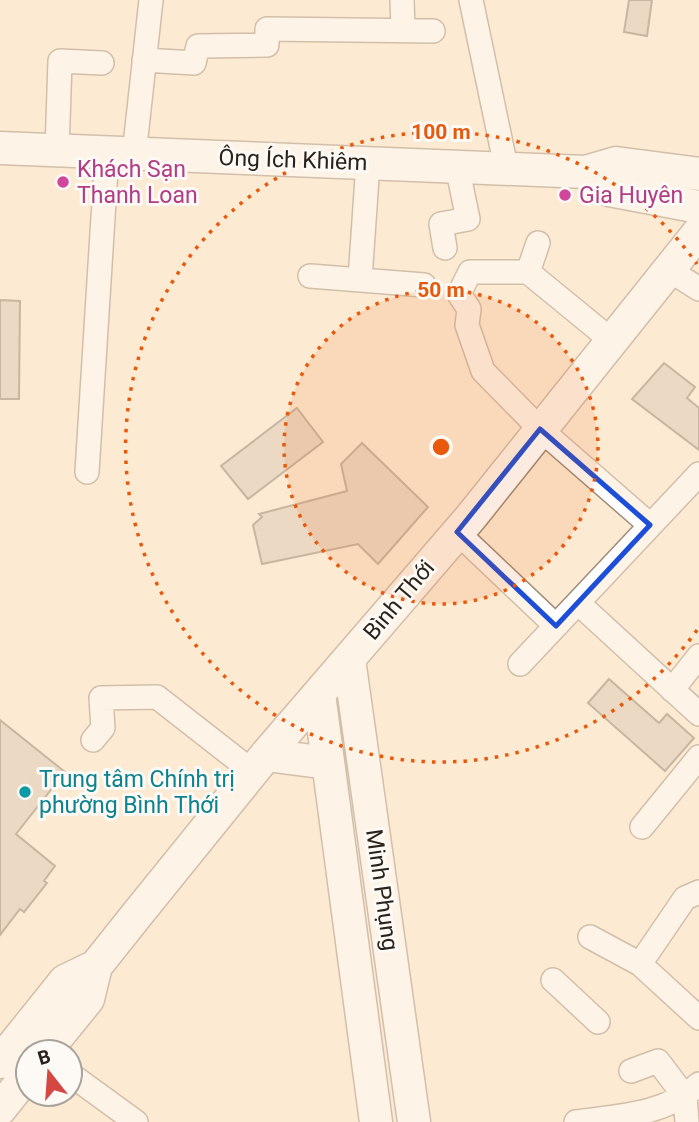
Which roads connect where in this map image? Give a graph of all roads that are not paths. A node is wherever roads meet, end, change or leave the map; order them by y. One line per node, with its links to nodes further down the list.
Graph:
1 (151, 0): 6 (street)
2 (402, 0): 4 (street)
3 (471, 0): 13 (street)
4 (403, 29): 5 (street); 6 (street)
5 (433, 31)
6 (144, 60): 10 (street)
7 (102, 64): 9 (street)
8 (0, 148): 9 (main road, Ông Ích Khiêm)
9 (57, 151): 10 (main road, Ông Ích Khiêm)
10 (120, 154): 11 (main road, Ông Ích Khiêm); 28 (street)
11 (368, 163): 12 (main road, Ông Ích Khiêm); 23 (street)
12 (457, 166): 13 (main road, Ông Ích Khiêm); 19 (street)
13 (506, 167): 14 (main road, Ông Ích Khiêm)
14 (585, 172): 15 (main road, Ông Ích Khiêm); 16 (main road, Ông Ích Khiêm)
15 (699, 174)
16 (699, 208)
17 (699, 232): 20 (main road, Bình Thới)
18 (538, 243): 21 (street)
19 (445, 248)
20 (669, 270): 25 (street); 26 (main road, Bình Thới)
21 (528, 272): 26 (street); 27 (street)
22 (310, 276): 23 (street)
23 (360, 279): 24 (street)
24 (424, 285)
25 (699, 289)
26 (611, 340): 27 (main road, Bình Thới)
27 (540, 429): 30 (street); 31 (main road, Bình Thới)
28 (87, 472)
29 (699, 474): 30 (street)
30 (650, 525): 32 (street)
31 (457, 532): 33 (street); 35 (main road, Bình Thới)
32 (578, 603): 33 (street); 37 (street)
33 (556, 626): 36 (street)
34 (699, 656): 37 (street)
35 (349, 659): 38 (main road, Bình Thới); 59 (main road, Minh Phụng)
36 (520, 664)
37 (672, 690): 39 (street)
38 (319, 694): 42 (main road, Bình Thới); 43 (main road, Minh Phụng)
39 (699, 714)
40 (93, 740): 42 (street)
41 (699, 757): 44 (street)
42 (260, 763): 43 (main road); 51 (main road, Bình Thới)
43 (328, 763): 58 (main road, Minh Phụng)
44 (642, 827)
45 (699, 892): 47 (street)
46 (590, 937): 47 (street)
47 (640, 964): 49 (street)
48 (553, 980): 50 (street)
49 (699, 1018)
50 (598, 1022)
51 (45, 1038)
52 (631, 1071): 54 (street)
53 (84, 1084): 57 (street)
54 (692, 1091): 60 (street); 61 (street)
55 (14, 1092): 56 (main road)
56 (0, 1109)
57 (136, 1122)
58 (376, 1122)
59 (414, 1122)
60 (576, 1122)
61 (687, 1122)

